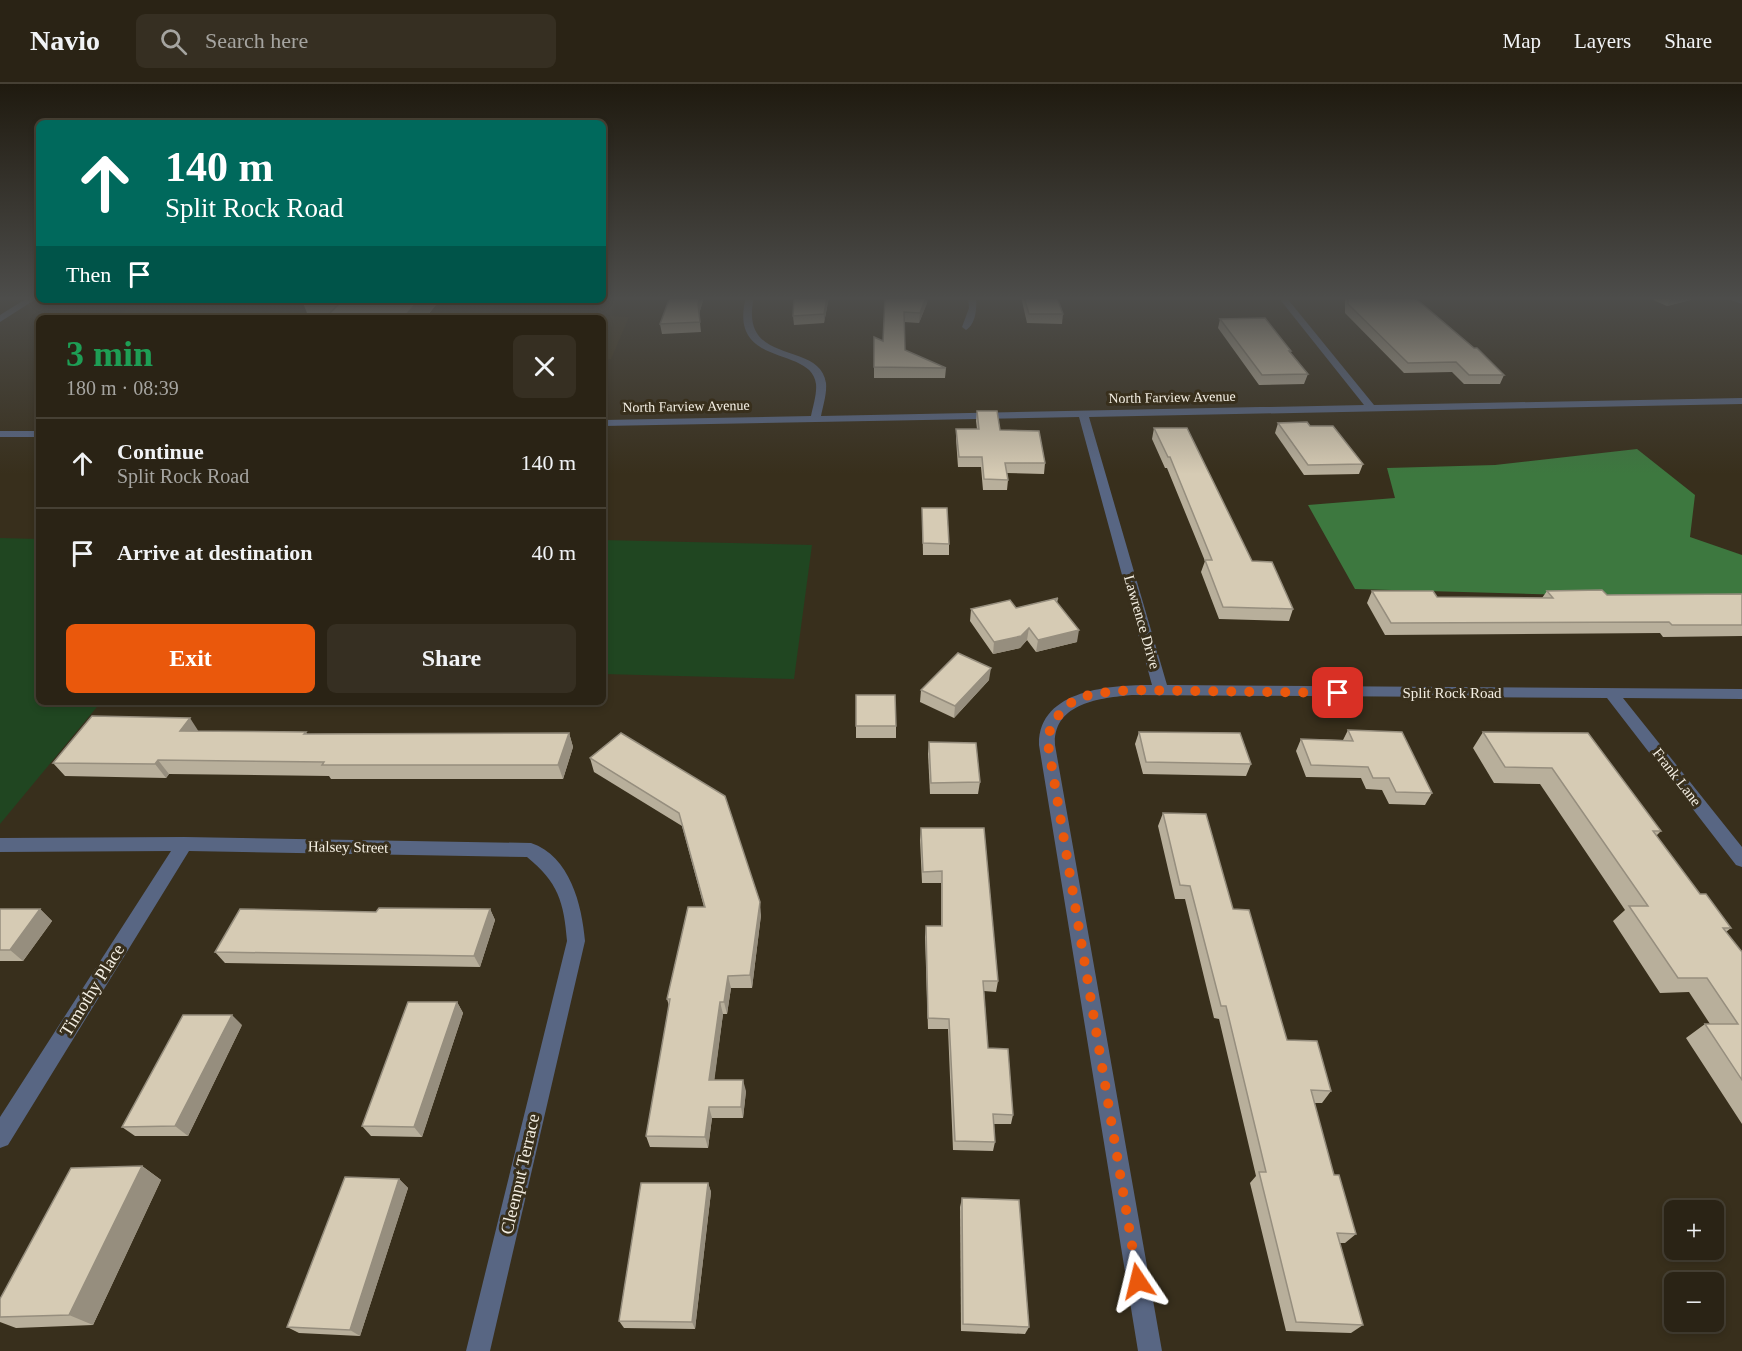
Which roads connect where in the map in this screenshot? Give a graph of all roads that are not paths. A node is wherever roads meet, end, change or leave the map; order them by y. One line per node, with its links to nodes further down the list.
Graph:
1 (789, 356): 6 (street)
2 (1329, 356): 4 (street)
3 (1742, 401): 4 (street, North Farview Avenue)
4 (1371, 408): 5 (street, North Farview Avenue)
5 (1083, 414): 6 (street, North Farview Avenue); 10 (street, Lawrence Drive)
6 (815, 419): 7 (street, North Farview Avenue)
7 (606, 423)
8 (0, 434): 9 (street)
9 (36, 434)
10 (1161, 691): 11 (street, Split Rock Road); 19 (street, Lawrence Drive)
11 (1612, 694): 12 (street, Split Rock Road); 15 (street, Frank Lane)
12 (1742, 694)
13 (184, 844): 14 (street, Halsey Street); 16 (street, Halsey Street); 17 (street, Timothy Place)
14 (0, 845)
15 (1742, 860)
16 (562, 997): 18 (street, Cleenput Terrace)
17 (0, 1137)
18 (478, 1351)
19 (1150, 1351)

